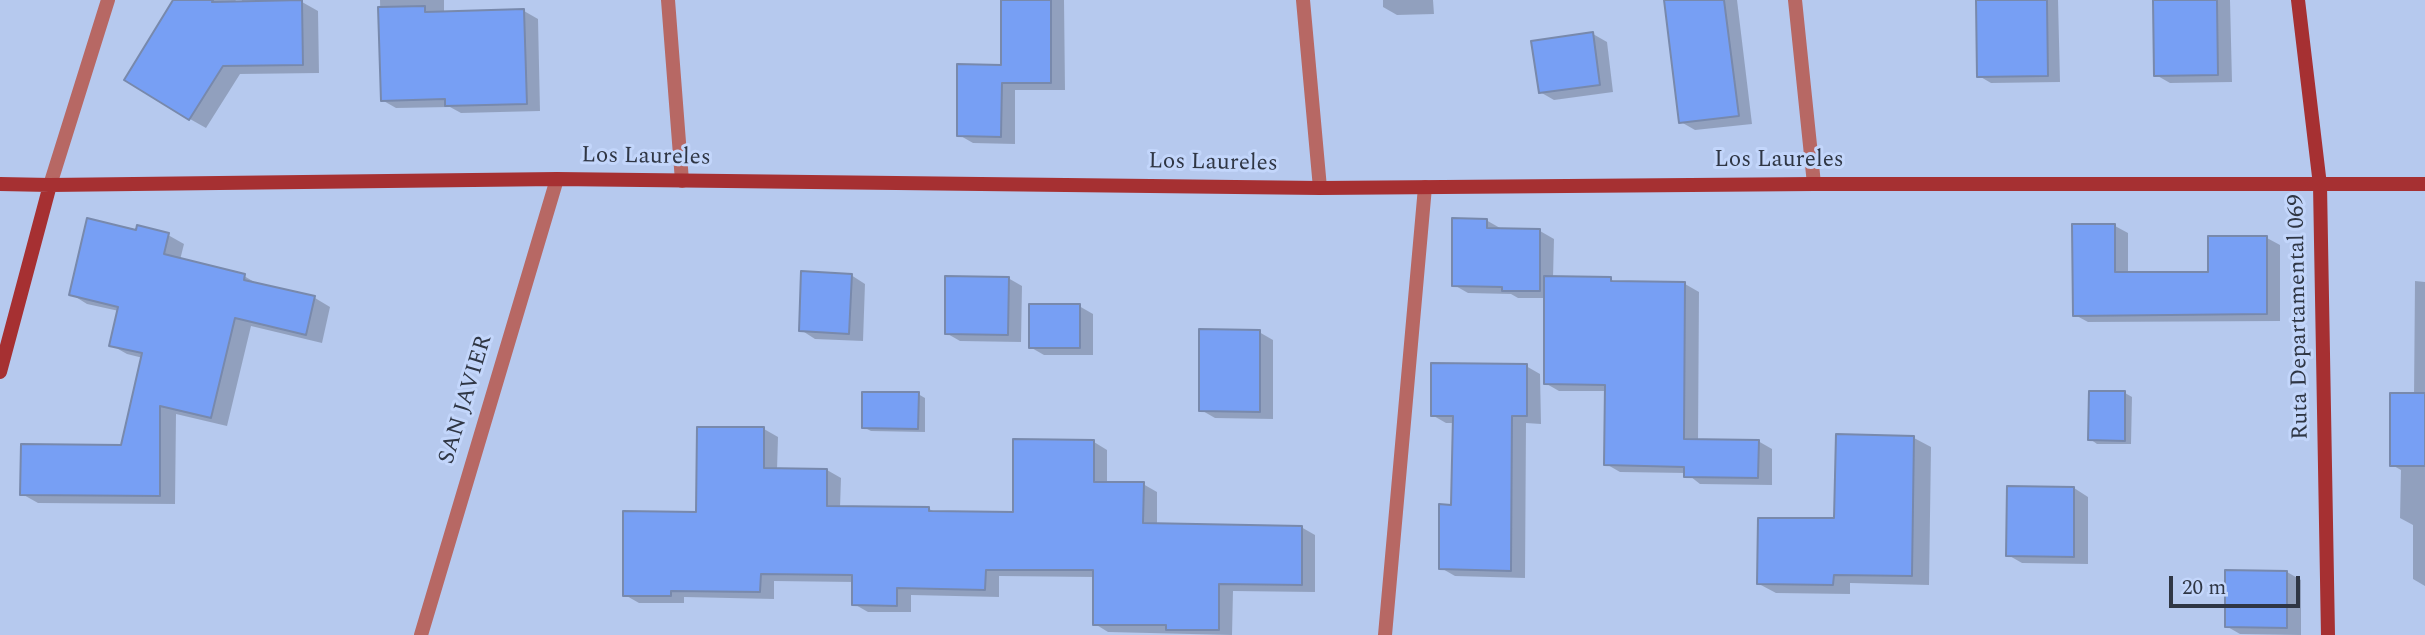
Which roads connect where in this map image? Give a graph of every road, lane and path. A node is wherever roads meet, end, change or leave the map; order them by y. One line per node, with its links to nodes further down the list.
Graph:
1 (108, 0): 11 (street)
2 (668, 0): 7 (street)
3 (1303, 0): 14 (street)
4 (1795, 0): 9 (street)
5 (2298, 0): 12 (street, Ruta Departamental 069)
6 (557, 179): 7 (street, Los Laureles); 11 (street, Los Laureles); 16 (street, SAN JAVIER)
7 (682, 181): 14 (street, Los Laureles)
8 (0, 184): 11 (street, Los Laureles)
9 (1814, 184): 12 (street, Los Laureles); 13 (street, Los Laureles)
10 (2425, 184): 12 (street, Los Laureles)
11 (50, 185): 15 (street)
12 (2320, 185): 18 (street, Ruta Departamental 069)
13 (1425, 187): 14 (street, Los Laureles); 17 (street)
14 (1320, 188)
15 (0, 372)
16 (421, 635)
17 (1385, 635)
18 (2328, 635)

